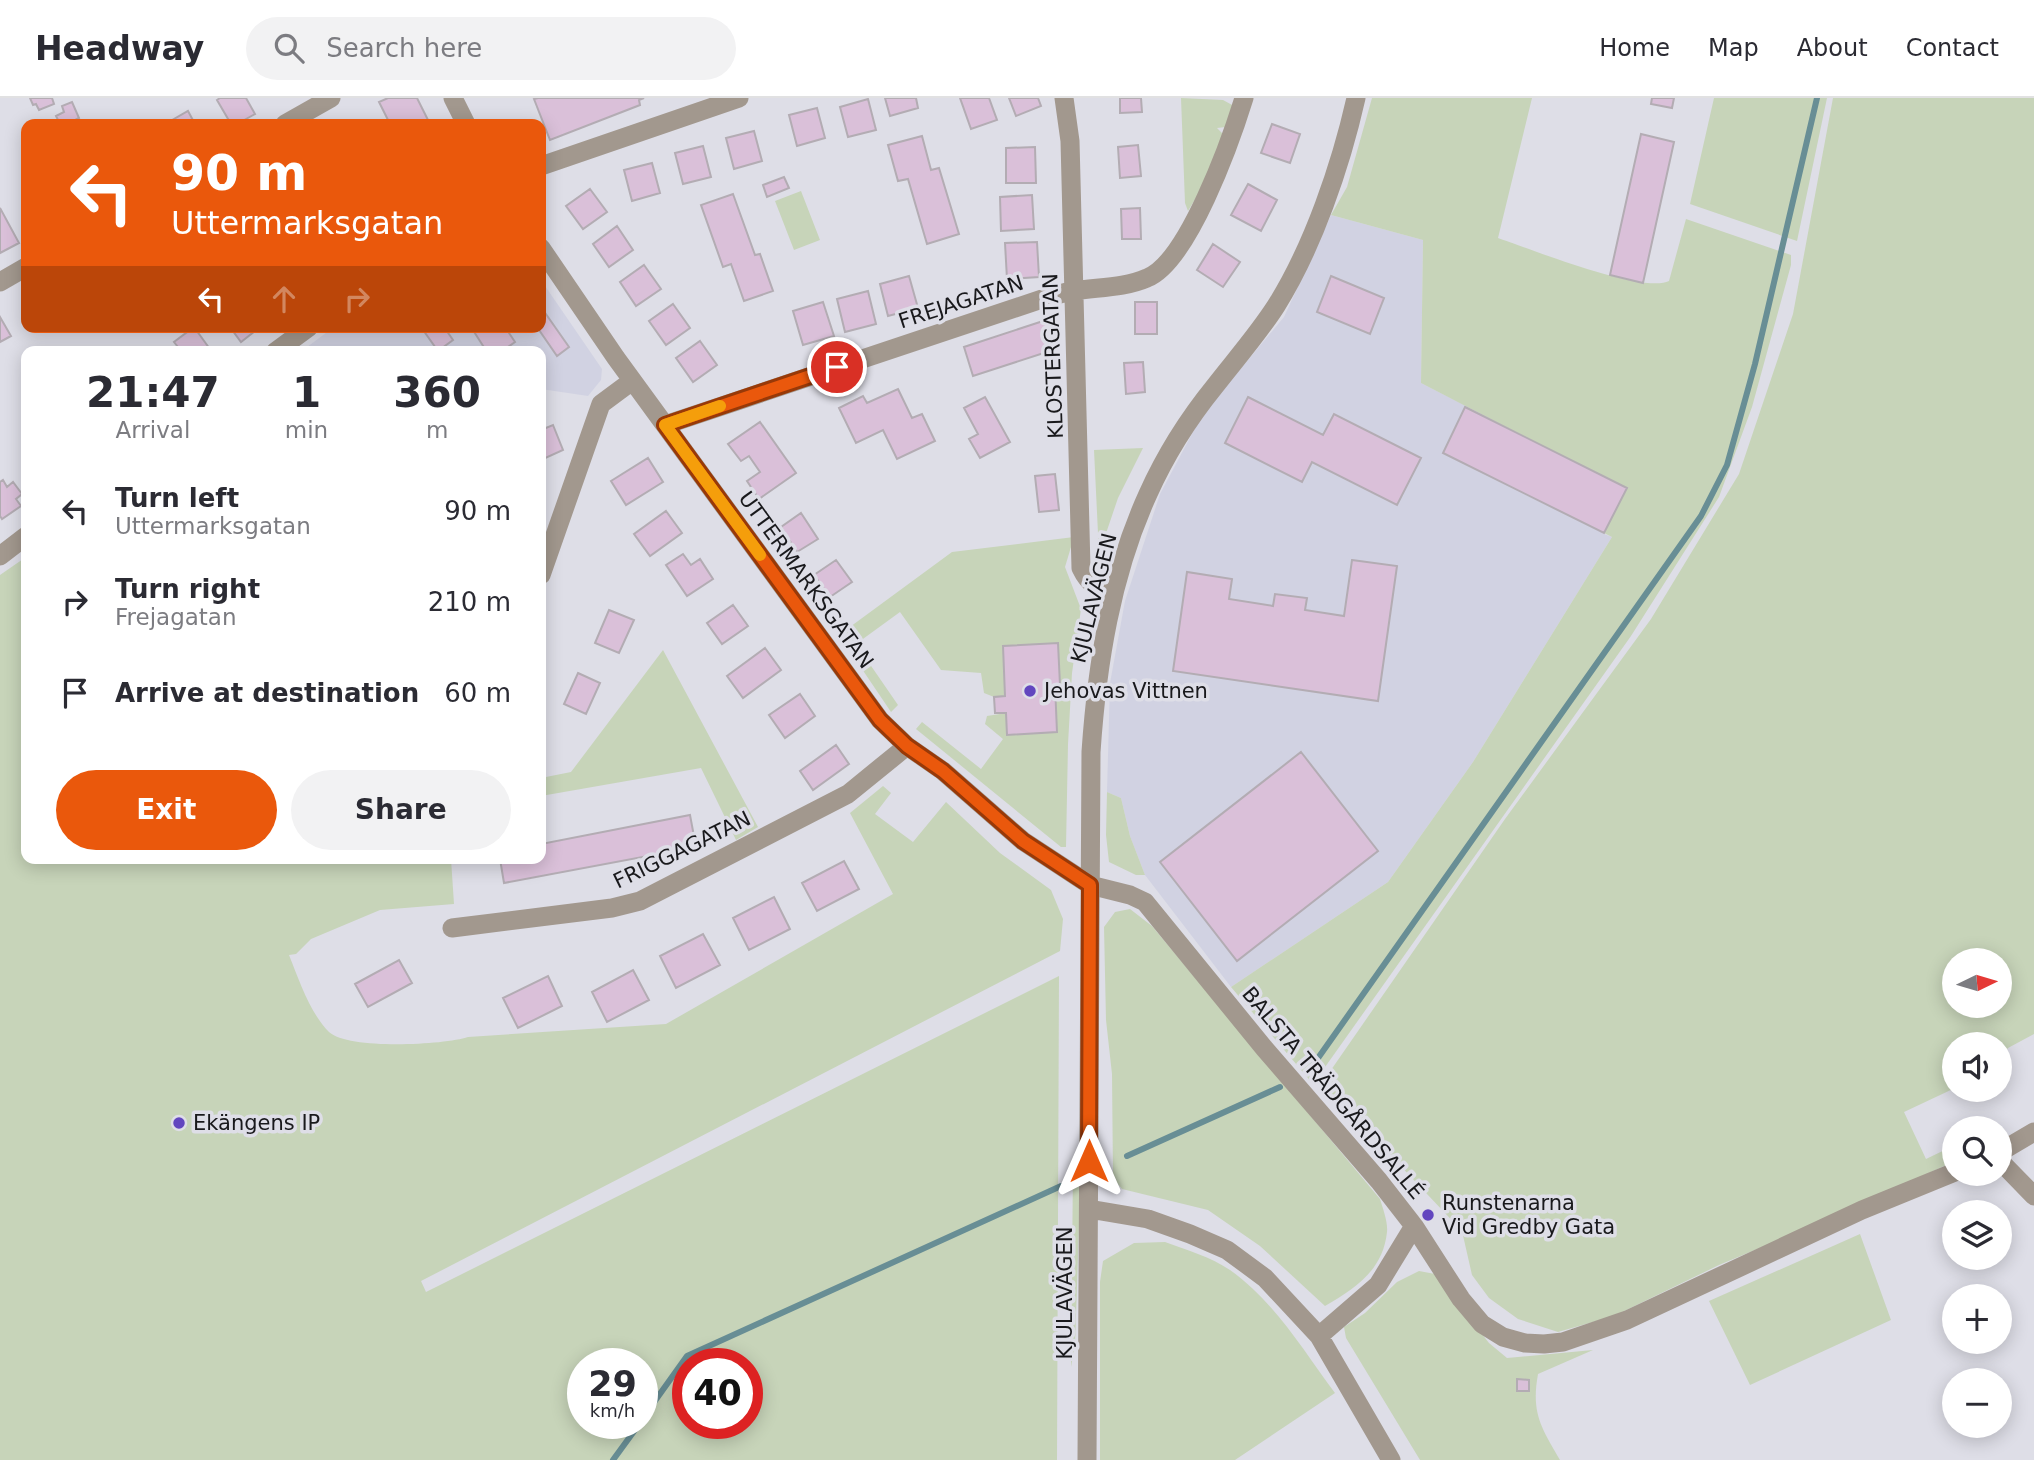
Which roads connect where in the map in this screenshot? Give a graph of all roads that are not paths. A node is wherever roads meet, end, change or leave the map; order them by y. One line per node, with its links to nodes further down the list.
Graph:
1 (331, 98): 7 (street)
2 (453, 98): 8 (street)
3 (739, 98): 9 (street)
4 (1064, 98): 13 (street, KLOSTERGATAN)
5 (1244, 98): 13 (street, FREJAGATAN)
6 (1356, 98): 21 (street, KJULAVÄGEN)
7 (294, 119)
8 (464, 119)
9 (546, 164)
10 (546, 255): 16 (street, UTTERMARKSGATAN)
11 (21, 270): 12 (street)
12 (0, 282)
13 (1073, 291): 17 (street, FREJAGATAN); 21 (street, KLOSTERGATAN)
14 (301, 333): 15 (street)
15 (283, 346)
16 (632, 381): 17 (street, UTTERMARKSGATAN); 20 (street)
17 (665, 425): 22 (street, UTTERMARKSGATAN)
18 (21, 540): 19 (street)
19 (0, 556)
20 (546, 561)
21 (1114, 593): 23 (street, KJULAVÄGEN)
22 (907, 746): 23 (street, UTTERMARKSGATAN); 24 (street, FRIGGAGATAN)
23 (1090, 885): 30 (street, KJULAVÄGEN); 31 (street, BALSTA TRÄDGÅRDSALLÉ)
24 (452, 928)
25 (2034, 1132): 26 (street)
26 (2012, 1145)
27 (2012, 1173): 29 (street)
28 (1942, 1178): 31 (street, BALSTA TRÄDGÅRDSALLÉ)
29 (2034, 1196)
30 (1089, 1209): 32 (street); 33 (street, KJULAVÄGEN)
31 (1414, 1226): 32 (street)
32 (1319, 1336): 34 (street)
33 (1087, 1460)
34 (1391, 1460)

